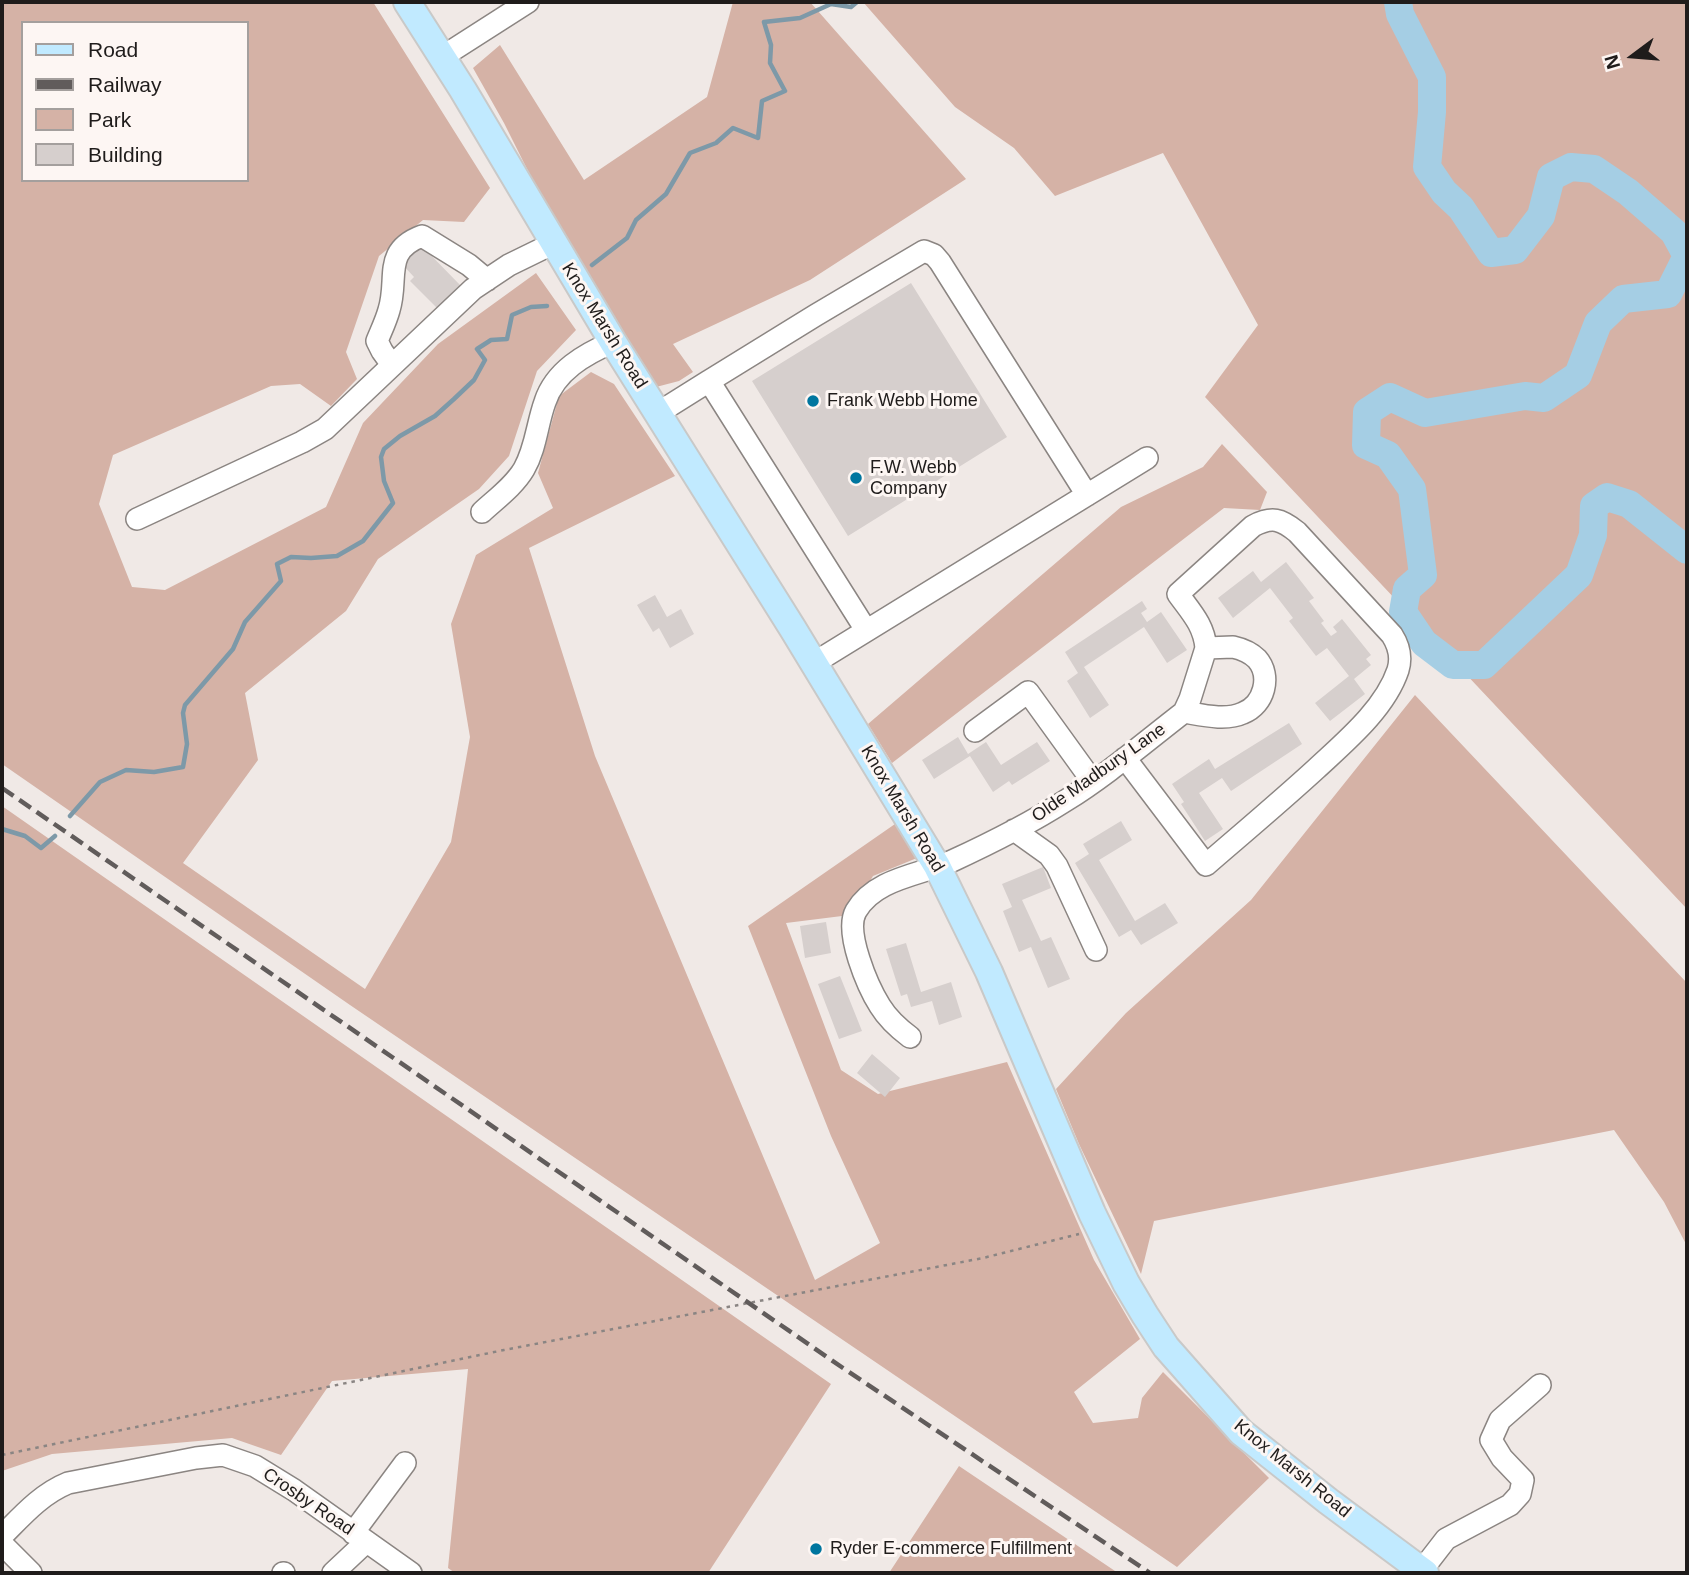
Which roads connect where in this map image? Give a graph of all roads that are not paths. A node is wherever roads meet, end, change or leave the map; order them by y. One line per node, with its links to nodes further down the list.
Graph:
1 (407, 2): 3 (main road, Knox Marsh Road)
2 (528, 2): 3 (street)
3 (442, 57): 4 (main road, Knox Marsh Road)
4 (554, 243): 5 (street); 6 (main road, Knox Marsh Road)
5 (487, 280): 7 (street); 7 (street)
6 (612, 342): 9 (main road, Knox Marsh Road); 12 (street)
7 (392, 365): 13 (street)
8 (709, 381): 9 (street); 11 (street); 14 (street)
9 (658, 413): 16 (main road, Knox Marsh Road)
10 (1147, 458): 11 (street)
11 (1087, 495): 14 (street)
12 (482, 512)
13 (138, 519)
14 (866, 630): 16 (street)
15 (1206, 648): 17 (street, Olde Madbury Lane); 17 (street, Olde Madbury Lane); 19 (street)
16 (814, 663): 22 (main road, Knox Marsh Road)
17 (1184, 712): 19 (street, Olde Madbury Lane)
18 (975, 732): 20 (street)
19 (1125, 758): 20 (street, Olde Madbury Lane)
20 (1093, 782): 21 (street, Olde Madbury Lane)
21 (1014, 830): 22 (street, Olde Madbury Lane); 23 (street)
22 (937, 866): 24 (street, Olde Madbury Lane); 30 (main road, Knox Marsh Road)
23 (1096, 950)
24 (910, 1037)
25 (1540, 1385): 30 (street)
26 (405, 1462): 28 (street)
27 (2, 1536): 28 (street, Crosby Road)
28 (360, 1538): 32 (street); 33 (street, Crosby Road)
29 (2, 1544): 31 (street)
30 (1423, 1572)
31 (31, 1573)
32 (333, 1573)
33 (411, 1573)

